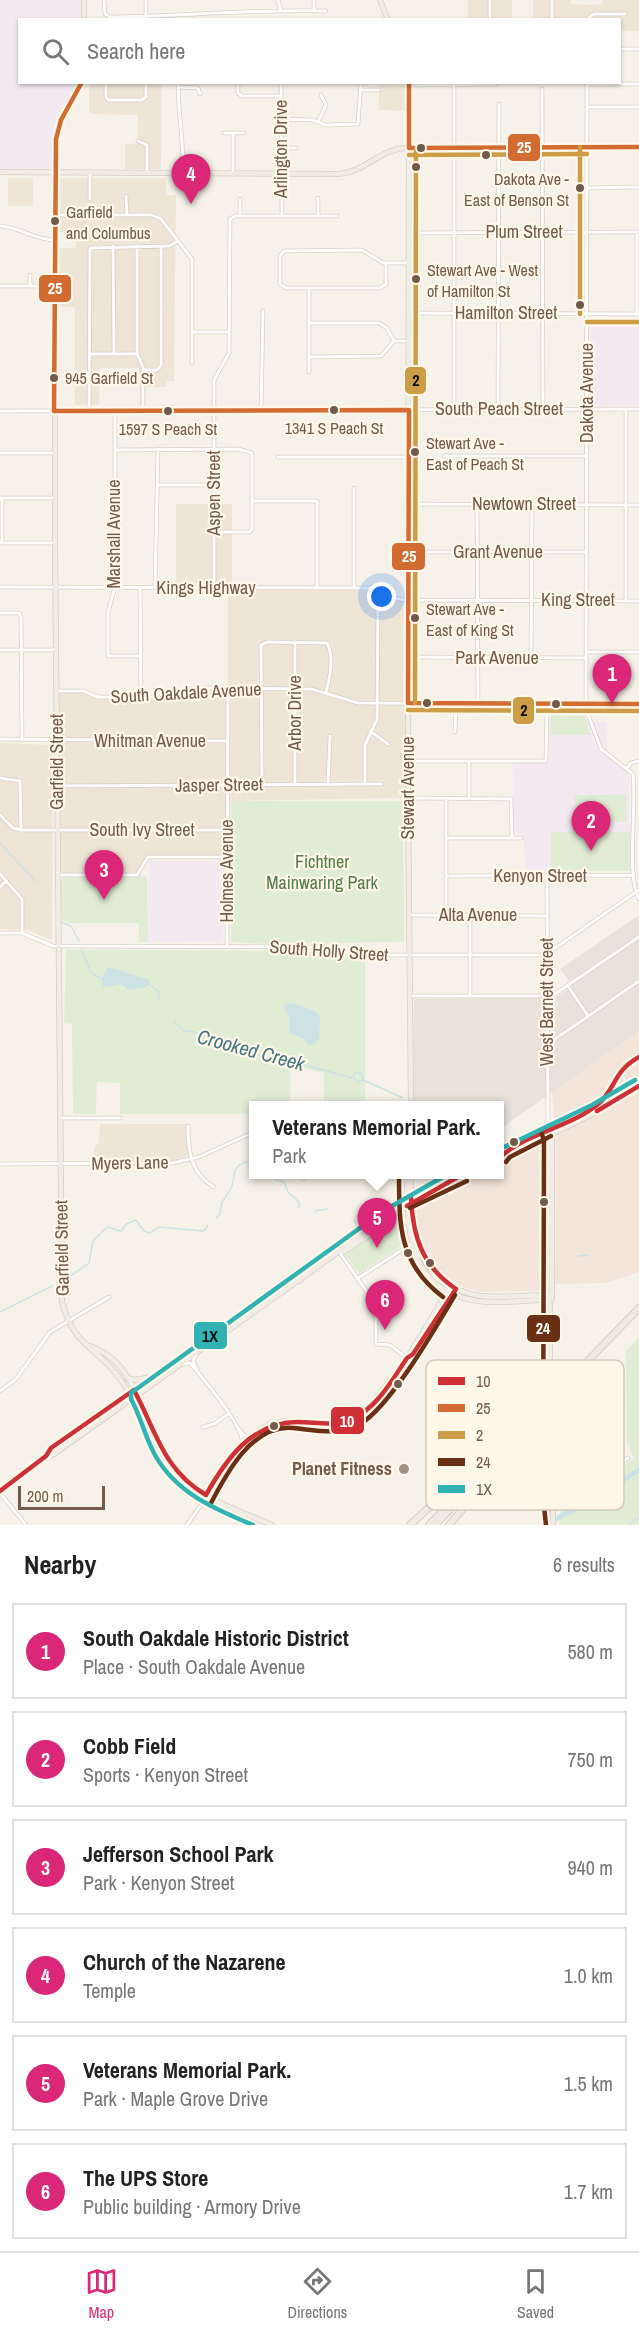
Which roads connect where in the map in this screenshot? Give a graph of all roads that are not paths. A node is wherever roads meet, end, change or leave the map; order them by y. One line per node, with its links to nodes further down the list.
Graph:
1 (84, 0): 13 (main road)
2 (104, 0): 14 (street)
3 (146, 0): 14 (street)
4 (278, 0): 9 (street)
5 (314, 0): 10 (street)
6 (380, 0): 15 (main road)
7 (490, 0): 16 (street)
8 (552, 0): 17 (street)
9 (281, 10): 10 (street); 14 (street)
10 (314, 11): 11 (street)
11 (326, 11)
12 (625, 14): 18 (street)
13 (84, 18)
14 (146, 18)
15 (387, 18)
16 (490, 18)
17 (552, 18)
18 (588, 18)
19 (621, 49): 20 (street)
20 (639, 49)
21 (81, 84): 58 (main road, Garfield Street)
22 (106, 84): 23 (street)
23 (146, 84)
24 (238, 84): 39 (street)
25 (281, 84): 39 (street, Arlington Drive)
26 (361, 84): 35 (street)
27 (410, 84): 33 (street); 55 (main road, Stewart Avenue)
28 (496, 84): 33 (street)
29 (587, 84): 42 (street, Dakota Avenue)
30 (621, 84): 31 (street)
31 (639, 84)
32 (178, 85): 37 (street); 61 (street)
33 (454, 85): 56 (street)
34 (542, 89): 50 (street)
35 (361, 90): 36 (street); 44 (street)
36 (379, 90)
37 (200, 94)
38 (321, 95): 44 (street)
39 (281, 96): 43 (street, Arlington Drive)
40 (499, 104): 49 (street)
41 (639, 106): 42 (street)
42 (586, 107): 51 (street, Dakota Avenue)
43 (282, 119): 44 (street); 53 (street, Arlington Drive)
44 (318, 122)
45 (224, 133): 46 (street)
46 (233, 133): 47 (street); 62 (street)
47 (244, 133)
48 (138, 141): 60 (street)
49 (499, 147): 50 (main road); 56 (main road); 78 (street)
50 (543, 147): 51 (main road); 79 (street)
51 (587, 147): 52 (main road); 65 (street, Dakota Avenue)
52 (639, 147)
53 (282, 148): 54 (street); 63 (street, Arlington Drive)
54 (296, 148)
55 (409, 148): 56 (main road); 63 (main road); 82 (main road, Stewart Avenue)
56 (454, 148): 77 (street)
57 (0, 172): 58 (main road)
58 (56, 172): 59 (main road); 70 (main road, Garfield Street)
59 (90, 172): 60 (main road); 68 (street)
60 (147, 173): 61 (main road)
61 (183, 173): 62 (main road)
62 (233, 174): 63 (main road)
63 (281, 175): 73 (street, Arlington Drive)
64 (639, 187): 65 (street)
65 (587, 188): 80 (street, Dakota Avenue)
66 (126, 196): 71 (street)
67 (318, 198): 74 (street)
68 (90, 199)
69 (240, 199): 72 (street)
70 (56, 215): 71 (street); 83 (main road, Garfield Street)
71 (127, 215): 84 (street)
72 (240, 216): 73 (street); 104 (street, Aspen Street)
73 (282, 216): 74 (street)
74 (318, 216): 75 (street)
75 (338, 216)
76 (0, 226): 83 (street)
77 (454, 232): 78 (street, Plum Street); 82 (street, Plum Street); 98 (street)
78 (499, 232): 79 (street, Plum Street); 99 (street)
79 (543, 232): 80 (street, Plum Street); 97 (street)
80 (587, 232): 81 (street, Plum Street); 100 (street, Dakota Avenue)
81 (638, 232): 101 (street)
82 (409, 233): 89 (main road, Stewart Avenue)
83 (56, 240): 93 (main road, Garfield Street)
84 (179, 240): 87 (street); 103 (street)
85 (113, 246): 86 (street); 107 (street); 108 (street)
86 (137, 246): 87 (street); 109 (street)
87 (161, 246): 112 (street)
88 (386, 263): 89 (street); 94 (street); 94 (street)
89 (409, 263): 96 (main road, Stewart Avenue)
90 (30, 275): 92 (street)
91 (0, 286): 92 (street)
92 (30, 286): 93 (street)
93 (56, 286): 122 (main road, Garfield Street)
94 (309, 288): 102 (street)
95 (263, 311): 127 (street)
96 (409, 313): 98 (street, Hamilton Street); 106 (main road, Stewart Avenue)
97 (543, 313): 99 (street, Hamilton Street); 100 (street, Hamilton Street); 114 (street)
98 (454, 314): 99 (street, Hamilton Street); 119 (street)
99 (499, 314): 120 (street)
100 (587, 314): 101 (street, Hamilton Street); 115 (street, Dakota Avenue)
101 (638, 314)
102 (309, 323): 105 (street); 110 (street)
103 (193, 332): 104 (street); 111 (street)
104 (229, 332): 126 (street, Aspen Street)
105 (394, 341): 106 (street); 110 (street)
106 (409, 341): 118 (main road, Stewart Avenue)
107 (89, 354): 108 (street); 123 (street)
108 (114, 354): 109 (street)
109 (137, 354): 112 (street)
110 (309, 357): 113 (street)
111 (192, 363)
112 (143, 370): 125 (street)
113 (309, 372)
114 (543, 409): 115 (street, South Peach Street); 120 (street, South Peach Street)
115 (587, 409): 116 (street, South Peach Street); 134 (street, Dakota Avenue)
116 (626, 409): 117 (street, South Peach Street); 147 (street)
117 (639, 409)
118 (409, 410): 119 (street, South Peach Street); 127 (street, South Peach Street); 136 (main road, Stewart Avenue)
119 (454, 410): 120 (street, South Peach Street)
120 (498, 410)
121 (0, 411): 122 (street, South Peach Street)
122 (54, 411): 123 (street, South Peach Street); 132 (main road, Garfield Street)
123 (89, 411): 124 (street, South Peach Street)
124 (115, 411): 125 (street, South Peach Street); 130 (street, Marshall Avenue)
125 (143, 411): 126 (street, South Peach Street)
126 (214, 411): 127 (street, South Peach Street); 129 (street, Aspen Street)
127 (261, 411)
128 (158, 449): 129 (street); 130 (street); 137 (street)
129 (214, 449): 138 (street, Aspen Street); 142 (street)
130 (115, 450): 158 (street, Marshall Avenue)
131 (0, 453): 132 (street)
132 (55, 453): 141 (main road, Garfield Street)
133 (444, 456): 134 (street)
134 (587, 456): 146 (street, Dakota Avenue)
135 (278, 457): 136 (street)
136 (409, 457): 143 (main road, Stewart Avenue)
137 (158, 485): 138 (street); 160 (street)
138 (214, 485): 149 (street, Aspen Street)
139 (354, 488): 163 (street)
140 (1, 498): 141 (street); 150 (street)
141 (55, 498): 151 (main road, Garfield Street)
142 (252, 501): 149 (street); 162 (street)
143 (409, 504): 144 (street, Newtown Street); 152 (main road, Stewart Avenue)
144 (477, 504): 145 (street, Newtown Street); 153 (street)
145 (532, 504): 146 (street, Newtown Street); 154 (street)
146 (587, 504): 147 (street, Newtown Street); 155 (street, Dakota Avenue)
147 (626, 505): 148 (street, Newtown Street); 169 (street)
148 (639, 505)
149 (214, 532): 161 (street, Aspen Street)
150 (1, 543): 151 (street)
151 (55, 543): 157 (main road, Garfield Street)
152 (409, 552): 153 (street, Grant Avenue); 165 (main road, Stewart Avenue)
153 (477, 552): 154 (street, Grant Avenue); 166 (street)
154 (532, 552): 155 (street, Grant Avenue); 167 (street)
155 (587, 552): 168 (street, Dakota Avenue)
156 (0, 587): 157 (street, Kings Highway)
157 (56, 587): 158 (street, Kings Highway); 175 (main road, Garfield Street)
158 (115, 587): 159 (street, Kings Highway); 178 (street, Marshall Avenue)
159 (140, 587): 160 (street, Kings Highway); 178 (street)
160 (154, 588): 161 (street, Kings Highway)
161 (214, 588): 162 (street, Kings Highway)
162 (317, 588): 163 (street, Kings Highway)
163 (354, 588): 164 (street, Kings Highway)
164 (380, 590): 165 (street, Kings Highway); 189 (street)
165 (409, 600): 166 (street, King Street); 179 (main road, Stewart Avenue)
166 (477, 600): 167 (street, King Street); 180 (street)
167 (532, 600): 168 (street, King Street); 181 (street)
168 (587, 600): 169 (street, King Street); 176 (street, Dakota Avenue)
169 (626, 600): 170 (street, King Street)
170 (639, 600)
171 (0, 613): 174 (street)
172 (295, 642): 184 (street); 185 (street, Arbor Drive); 187 (street)
173 (0, 650): 174 (street)
174 (22, 650): 175 (street); 200 (street)
175 (56, 650): 186 (main road, Garfield Street)
176 (587, 652): 177 (street); 182 (street, Dakota Avenue)
177 (639, 652)
178 (141, 656): 188 (street)
179 (409, 657): 180 (street, Park Avenue); 190 (main road, Stewart Avenue)
180 (477, 658): 181 (street, Park Avenue); 192 (street)
181 (531, 658): 182 (street, Park Avenue)
182 (586, 658): 194 (street, Dakota Avenue)
183 (228, 688): 184 (street, South Oakdale Avenue); 188 (street, South Oakdale Avenue); 202 (street, Holmes Avenue)
184 (262, 689): 185 (street, South Oakdale Avenue); 209 (street)
185 (295, 689): 187 (street, South Oakdale Avenue); 210 (street, Arbor Drive)
186 (57, 691): 188 (street, South Oakdale Avenue); 201 (main road, Garfield Street)
187 (326, 692): 189 (street, South Oakdale Avenue)
188 (141, 697)
189 (378, 703): 190 (street, South Oakdale Avenue); 196 (street)
190 (408, 704): 191 (street, South Oakdale Avenue); 204 (main road, Stewart Avenue)
191 (456, 704): 192 (street, South Oakdale Avenue); 197 (street)
192 (478, 704): 193 (street, South Oakdale Avenue)
193 (547, 704): 194 (street, South Oakdale Avenue); 205 (street)
194 (586, 704): 195 (street, South Oakdale Avenue); 207 (street, Dakota Avenue)
195 (639, 704)
196 (371, 732): 203 (street); 212 (street)
197 (455, 732)
198 (330, 736): 211 (street)
199 (0, 739): 200 (street, Whitman Avenue)
200 (22, 739): 201 (street, Whitman Avenue)
201 (57, 741): 202 (street, Whitman Avenue); 215 (main road, Garfield Street)
202 (227, 741): 214 (street, Holmes Avenue)
203 (388, 744)
204 (408, 761): 205 (street); 217 (main road, Stewart Avenue)
205 (469, 761): 219 (street)
206 (639, 761): 207 (street)
207 (627, 768): 220 (street)
208 (0, 778): 222 (street)
209 (262, 783): 210 (street, Jasper Street); 214 (street, Jasper Street)
210 (295, 783): 211 (street, Jasper Street)
211 (328, 783): 212 (street, Jasper Street)
212 (365, 783): 213 (street, Jasper Street)
213 (382, 784)
214 (227, 785): 215 (street, Jasper Street); 224 (street, Holmes Avenue)
215 (57, 786): 223 (main road, Garfield Street)
216 (639, 797): 220 (street)
217 (408, 798): 218 (street); 241 (main road, Stewart Avenue)
218 (446, 798): 219 (street); 225 (street)
219 (470, 798): 226 (street)
220 (634, 798): 228 (street)
221 (0, 815): 222 (street)
222 (21, 830): 223 (street, South Ivy Street)
223 (57, 830): 224 (street, South Ivy Street); 232 (main road, Garfield Street)
224 (227, 830): 230 (street, Holmes Avenue)
225 (446, 838): 226 (street); 233 (street)
226 (512, 838): 227 (street)
227 (521, 838)
228 (634, 839): 229 (street); 235 (street)
229 (639, 839)
230 (227, 857): 232 (street); 249 (street, Holmes Avenue)
231 (0, 874): 236 (street)
232 (57, 875): 248 (main road, Garfield Street)
233 (446, 876): 234 (street, Kenyon Street); 242 (street)
234 (547, 876): 235 (street, Kenyon Street); 244 (street, West Barnett Street)
235 (634, 876): 237 (street); 239 (street)
236 (6, 881): 238 (street); 246 (street)
237 (639, 882)
238 (0, 887)
239 (637, 891): 240 (street); 252 (street)
240 (639, 899)
241 (409, 915): 242 (street, Alta Avenue); 250 (main road, Stewart Avenue)
242 (446, 915): 243 (street, Alta Avenue)
243 (470, 915): 244 (street, Alta Avenue); 251 (street)
244 (547, 916): 252 (street, West Barnett Street)
245 (0, 933): 246 (street, South Holly Street)
246 (22, 933): 248 (street, South Holly Street)
247 (639, 937): 254 (street)
248 (58, 946): 249 (street, South Holly Street); 269 (main road, Garfield Street)
249 (227, 946): 250 (street, South Holly Street)
250 (409, 955): 251 (street, South Holly Street); 255 (main road, Stewart Avenue)
251 (470, 955): 252 (street, South Holly Street); 256 (street)
252 (547, 955): 257 (street, West Barnett Street)
253 (639, 981): 258 (street)
254 (568, 986): 257 (street); 258 (street)
255 (409, 996): 256 (street); 265 (main road, Stewart Avenue)
256 (470, 996): 257 (street)
257 (547, 996): 259 (street, West Barnett Street)
258 (588, 1016): 259 (street)
259 (548, 1044): 272 (street, West Barnett Street)
260 (639, 1057): 261 (main road)
261 (620, 1068): 263 (street); 264 (main road)
262 (639, 1086): 263 (main road)
263 (630, 1091): 266 (main road)
264 (606, 1094): 266 (main road); 272 (main road)
265 (409, 1097): 267 (main road, Stewart Avenue); 268 (main road, Stewart Avenue)
266 (617, 1099): 272 (main road)
267 (408, 1101)
268 (410, 1101)
269 (61, 1118): 270 (street); 279 (main road, Garfield Street)
270 (120, 1118)
271 (188, 1126): 278 (street)
272 (549, 1133): 274 (main road); 275 (main road); 281 (main road); 285 (main road)
273 (249, 1134): 278 (street, Myers Lane)
274 (526, 1140): 275 (main road); 276 (main road)
275 (514, 1152): 277 (main road)
276 (504, 1154)
277 (504, 1156)
278 (192, 1159): 279 (street, Myers Lane); 284 (street)
279 (61, 1163): 280 (street, Myers Lane); 298 (main road, Garfield Street)
280 (0, 1164)
281 (547, 1175): 285 (main road); 295 (main road)
282 (409, 1179): 286 (main road)
283 (455, 1179): 286 (main road)
284 (214, 1188)
285 (552, 1195): 295 (main road)
286 (409, 1202): 287 (main road); 289 (main road); 290 (main road); 293 (main road)
287 (407, 1222): 288 (main road); 290 (main road)
288 (411, 1244): 291 (street); 293 (main road)
289 (337, 1246): 292 (main road); 307 (main road)
290 (340, 1253): 291 (street); 292 (main road)
291 (357, 1279): 301 (street)
292 (300, 1281): 300 (main road)
293 (452, 1290): 295 (main road); 301 (main road)
294 (109, 1297): 298 (street)
295 (550, 1298): 302 (main road, bridge)
296 (639, 1308): 303 (highway)
297 (639, 1314): 304 (highway)
298 (68, 1320): 299 (main road, Garfield Street); 309 (street)
299 (86, 1345): 308 (main road, Garfield Street); 310 (main road, Garfield Street)
300 (196, 1355): 305 (main road); 306 (street)
301 (407, 1358): 313 (main road)
302 (550, 1360)
303 (591, 1360)
304 (593, 1360)
305 (183, 1364): 306 (street); 311 (main road)
306 (198, 1371): 312 (street)
307 (155, 1376): 308 (main road); 310 (main road)
308 (127, 1378): 310 (main road, Garfield Street)
309 (0, 1391)
310 (132, 1392): 311 (main road, Garfield Street); 318 (main road)
311 (135, 1398): 318 (main road); 322 (main road, Garfield Street); 323 (main road, Garfield Street)
312 (228, 1414): 314 (street); 315 (street)
313 (308, 1425): 316 (main road); 316 (main road)
314 (203, 1427)
315 (237, 1427): 316 (street); 317 (street)
316 (248, 1442): 317 (main road); 322 (main road)
317 (241, 1444): 322 (main road)
318 (46, 1456): 321 (main road)
319 (628, 1458): 320 (street)
320 (624, 1461)
321 (0, 1492): 330 (street)
322 (207, 1496): 323 (main road); 333 (main road, Garfield Street)
323 (203, 1502): 331 (street); 332 (main road, Garfield Street)
324 (427, 1510): 334 (highway)
325 (444, 1510): 335 (highway)
326 (449, 1510): 336 (highway)
327 (462, 1510): 337 (highway)
328 (547, 1510): 338 (main road)
329 (553, 1510): 339 (main road)
330 (26, 1525)
331 (187, 1525)
332 (255, 1525)
333 (272, 1525)
334 (410, 1525)
335 (429, 1525)
336 (435, 1525)
337 (449, 1525)
338 (546, 1525)
339 (553, 1525)

